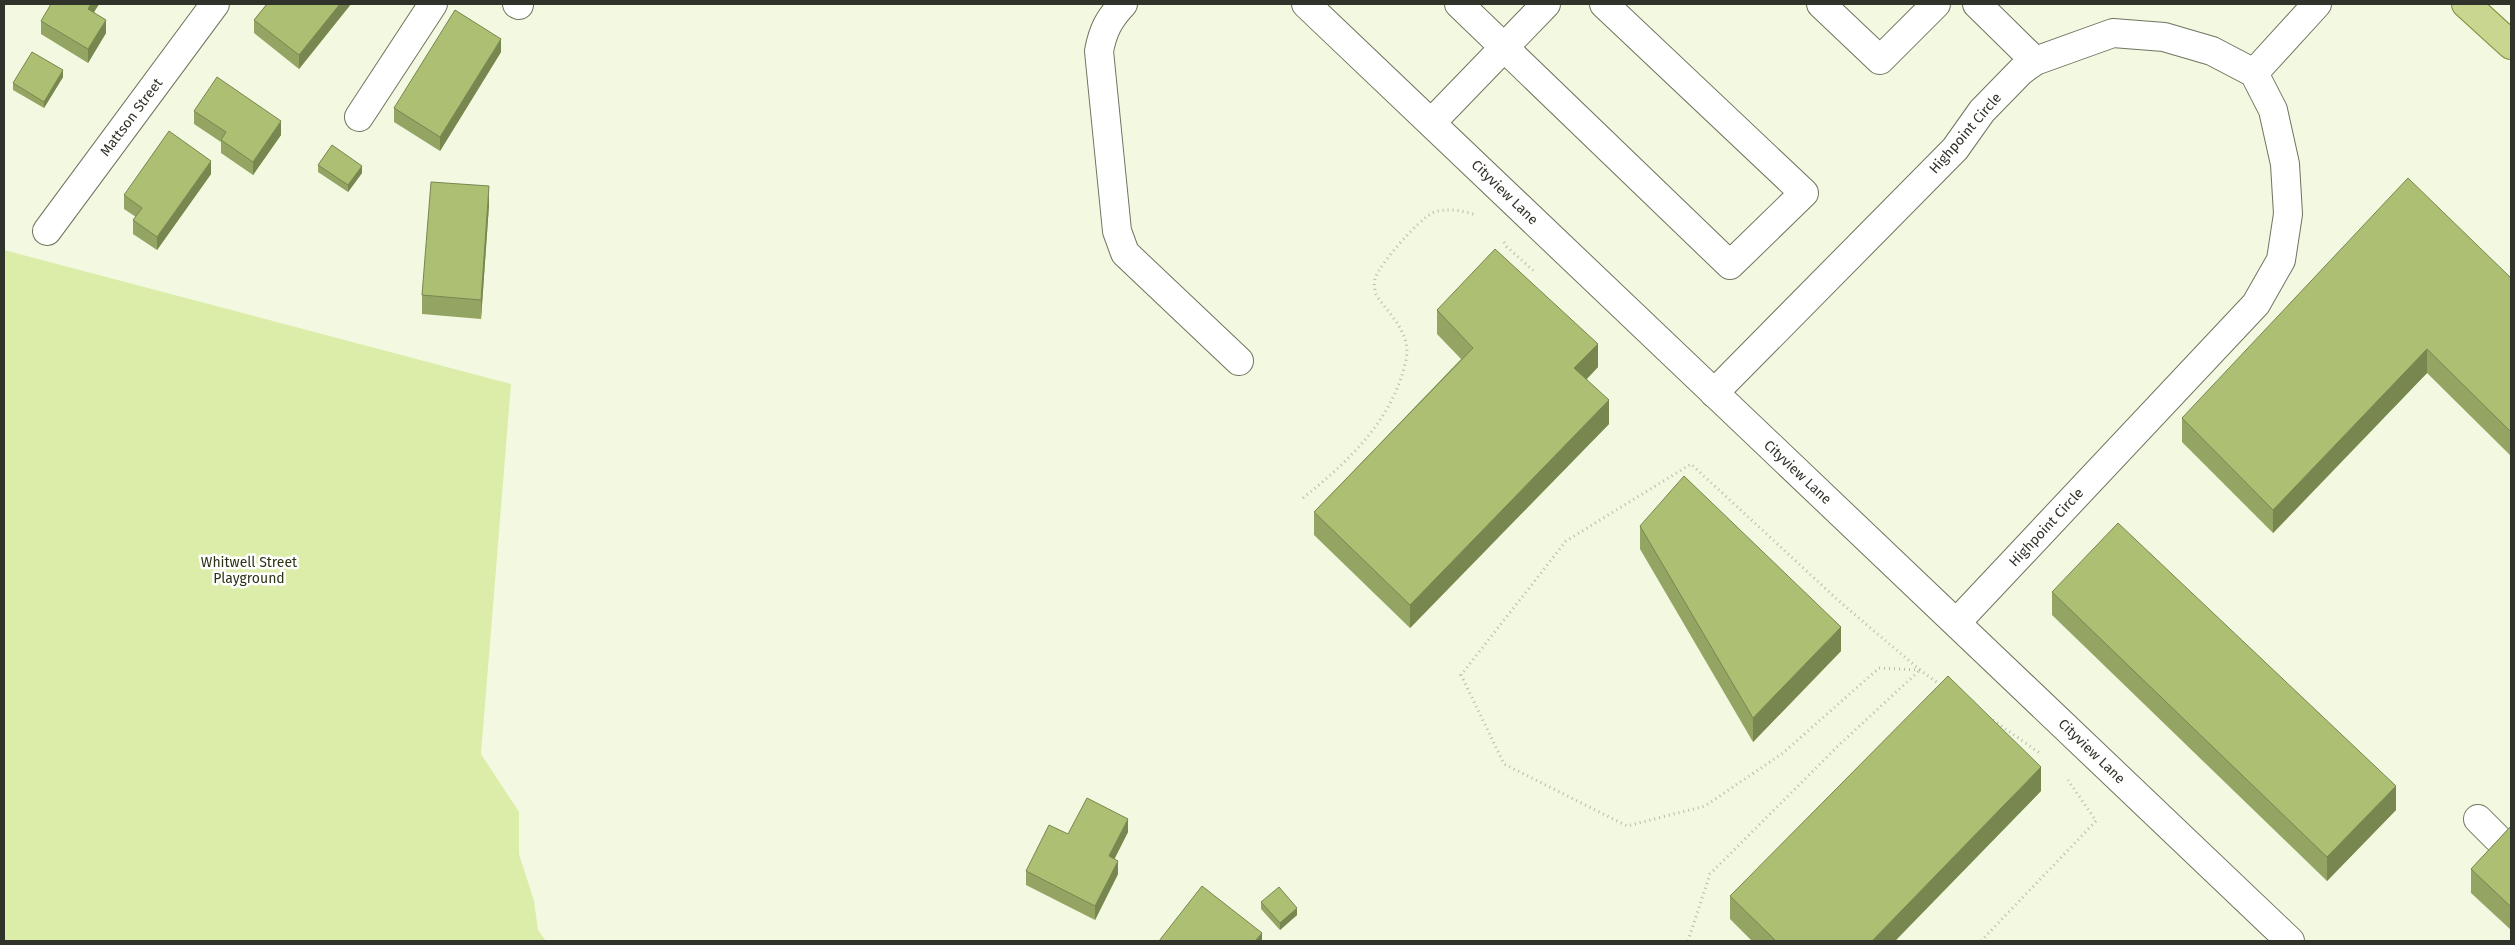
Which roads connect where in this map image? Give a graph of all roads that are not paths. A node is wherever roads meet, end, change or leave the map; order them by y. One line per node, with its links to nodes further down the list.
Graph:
1 (215, 4): 19 (street, Mattson Street)
2 (433, 4): 17 (street)
3 (1123, 4): 20 (street)
4 (1306, 4): 18 (street, Cityview Lane)
5 (1459, 4): 14 (street)
6 (1546, 4): 14 (street)
7 (1604, 4): 14 (street)
8 (1821, 4): 9 (street)
9 (1936, 4)
10 (1977, 4): 15 (street)
11 (2317, 4): 16 (street)
12 (2466, 4): 13 (main road)
13 (2511, 45)
14 (1503, 47): 18 (street)
15 (2035, 61): 16 (street, Highpoint Circle); 21 (street, Highpoint Circle)
16 (2254, 73): 22 (street, Highpoint Circle)
17 (359, 117)
18 (1432, 122): 21 (street, Cityview Lane)
19 (47, 231)
20 (1239, 361)
21 (1714, 394): 22 (street, Cityview Lane)
22 (1957, 622): 25 (street, Cityview Lane)
23 (2478, 819): 24 (street)
24 (2504, 846)
25 (2290, 941)

